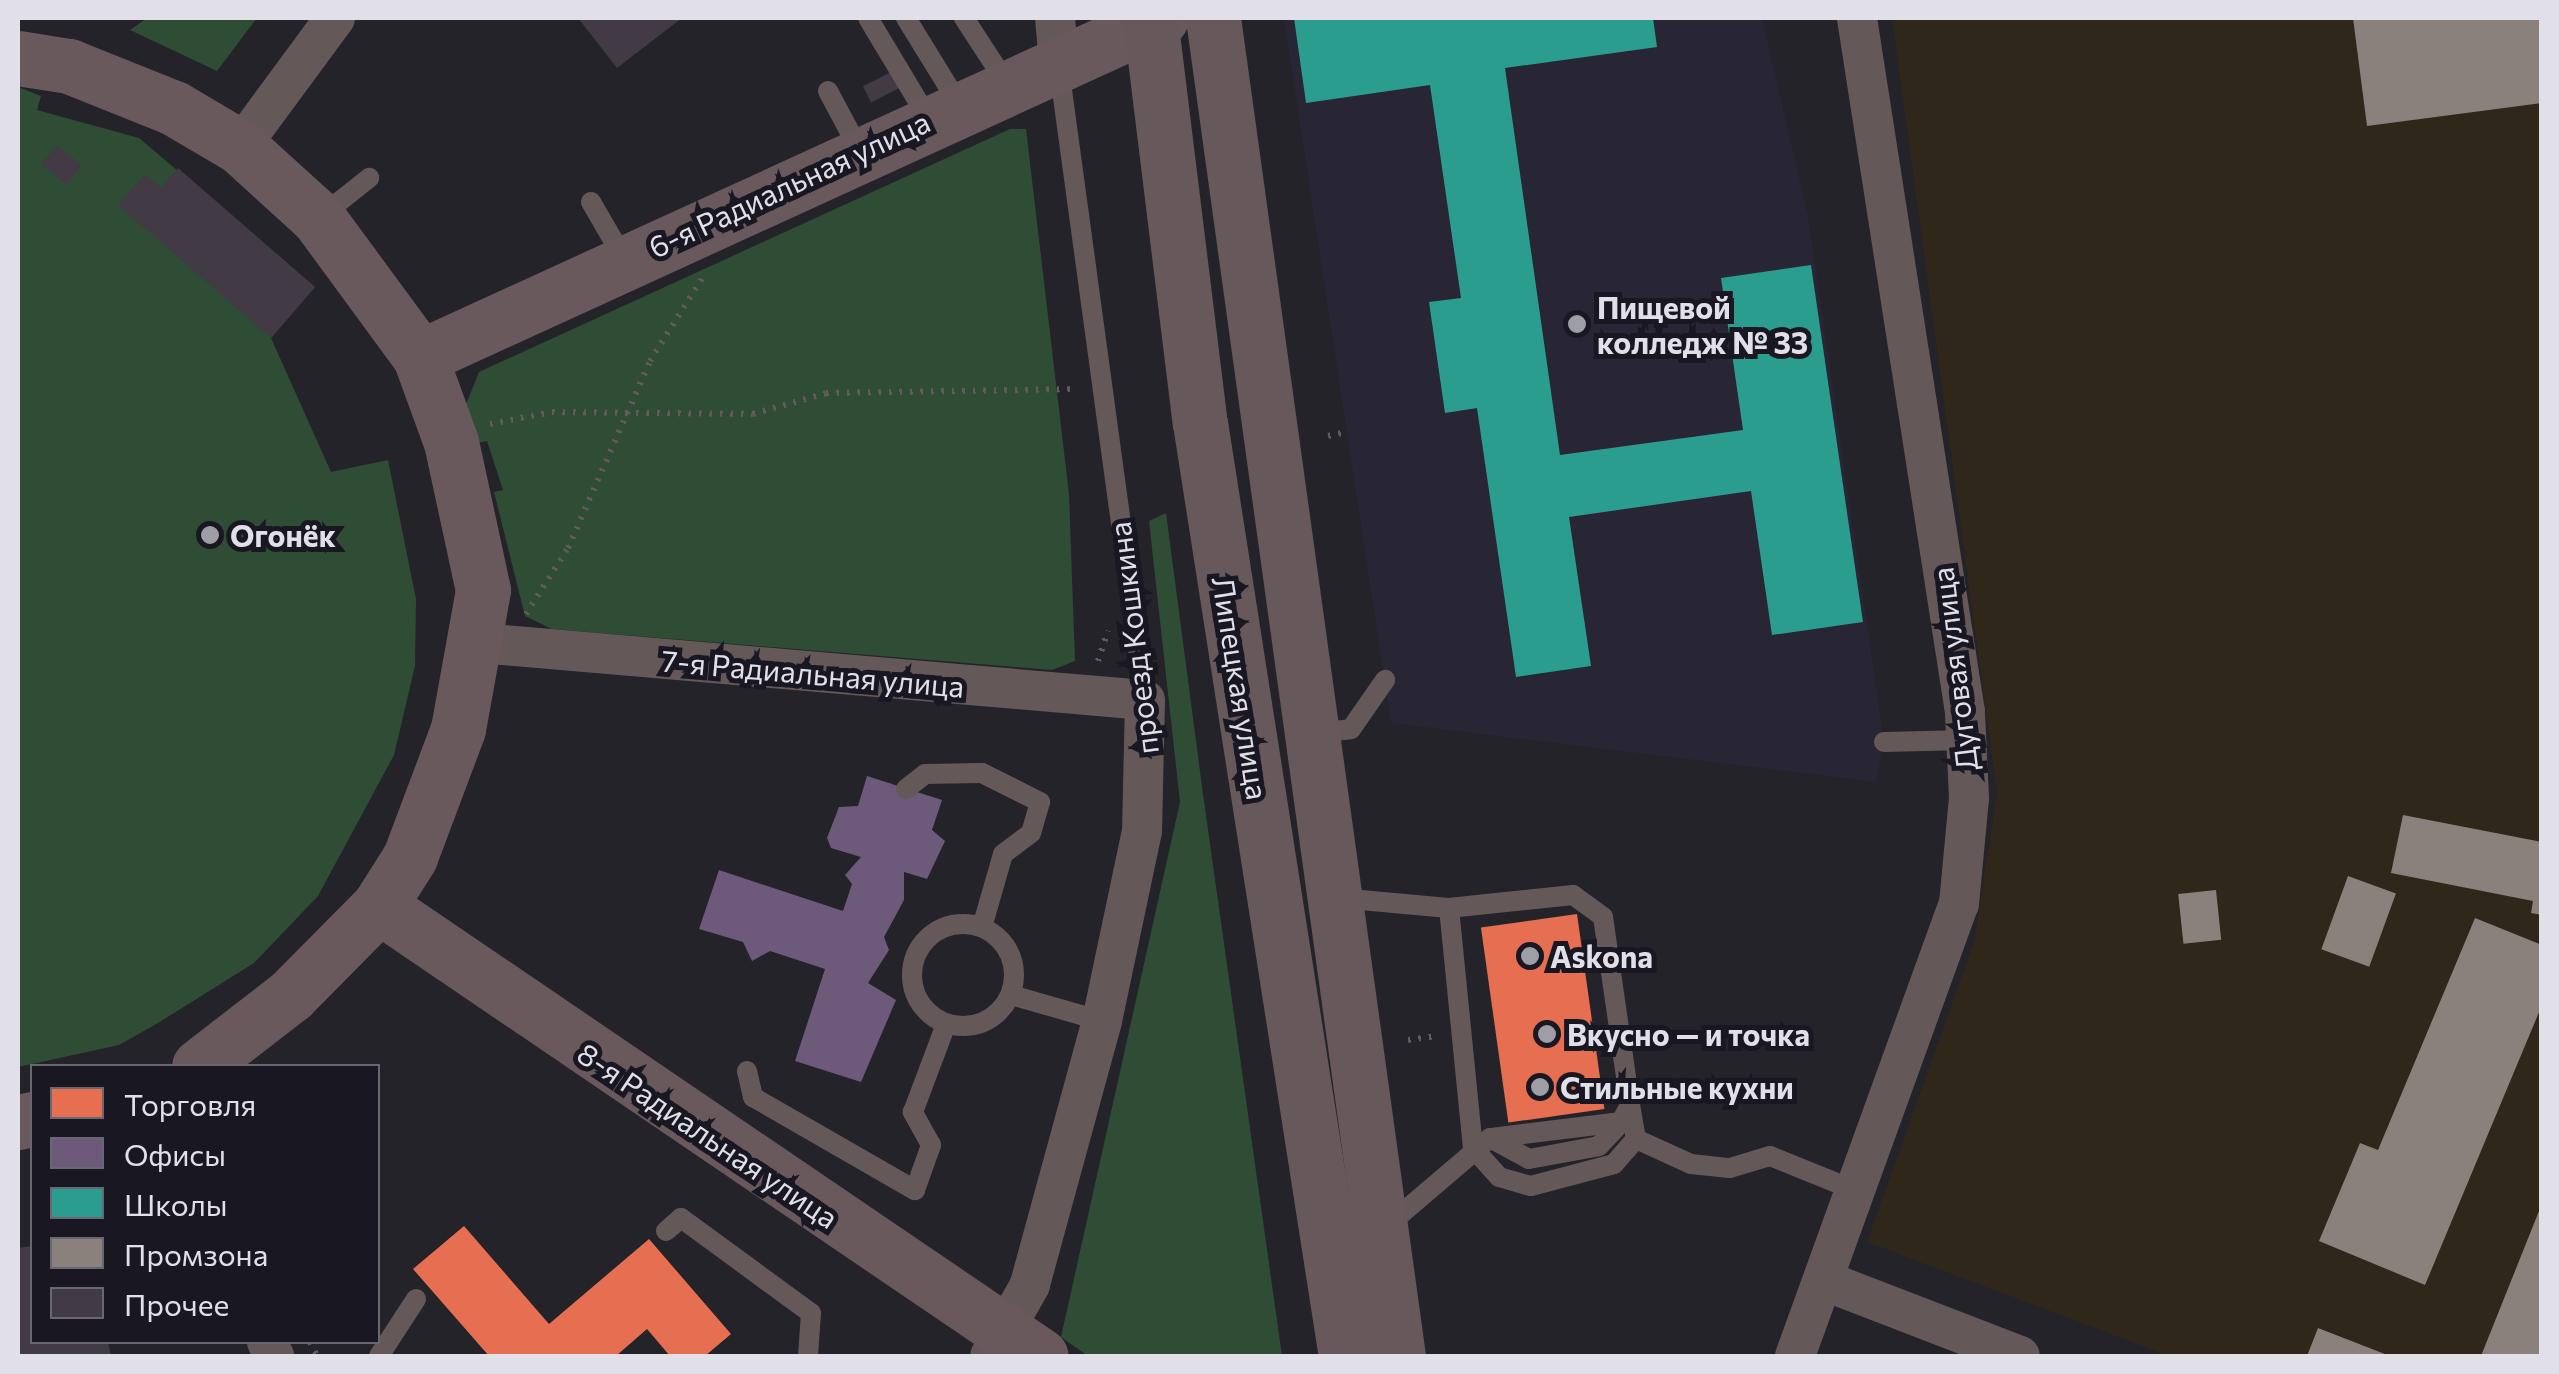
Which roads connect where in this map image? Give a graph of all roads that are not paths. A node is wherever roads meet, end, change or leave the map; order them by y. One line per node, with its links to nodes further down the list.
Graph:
1 (335, 18): 11 (street)
2 (868, 18): 10 (lane)
3 (906, 18): 10 (lane)
4 (964, 18): 10 (lane)
5 (1213, 18): 21 (main road, Липецкая улица)
6 (1857, 18): 22 (street, Дуговая улица)
7 (1112, 29): 10 (main road, 6-я Радиальная улица); 20 (lane, проезд Кошкина); 45 (main road, Липецкая улица)
8 (18, 58): 11 (main road)
9 (828, 91): 12 (lane)
10 (965, 102): 12 (main road, 6-я Радиальная улица)
11 (240, 147): 15 (main road)
12 (859, 148): 16 (main road, 6-я Радиальная улица)
13 (369, 178): 15 (lane)
14 (591, 202): 16 (lane)
15 (318, 218): 17 (main road)
16 (626, 261): 17 (main road, 6-я Радиальная улица)
17 (420, 357): 18 (main road)
18 (505, 623): 20 (street, 7-я Радиальная улица); 26 (main road)
19 (1385, 680): 21 (lane)
20 (1146, 700): 30 (street, проезд Кошкина)
21 (1308, 734): 25 (main road, Липецкая улица)
22 (1966, 740): 23 (lane); 37 (street, Дуговая улица)
23 (1884, 742)
24 (906, 789): 28 (lane)
25 (1331, 897): 27 (lane); 39 (main road, Липецкая улица)
26 (379, 906): 32 (main road); 42 (main road, 8-я Радиальная улица)
27 (1449, 908): 34 (lane); 36 (lane)
28 (982, 927): 29 (lane); 31 (lane)
29 (1011, 995): 30 (lane); 31 (lane)
30 (1102, 1022): 42 (street, проезд Кошкина)
31 (946, 1024): 33 (lane)
32 (202, 1064)
33 (747, 1071)
34 (1626, 1114): 35 (lane); 36 (lane)
35 (1636, 1140): 36 (lane); 37 (lane)
36 (1482, 1143): 39 (lane)
37 (1854, 1190): 40 (street, Дуговая улица)
38 (666, 1231): 44 (lane)
39 (1378, 1234): 46 (main road, Липецкая улица)
40 (1823, 1280): 47 (street, Дуговая улица); 48 (street)
41 (416, 1299): 43 (lane)
42 (1013, 1350)
43 (379, 1356)
44 (808, 1356)
45 (1346, 1356)
46 (1398, 1356)
47 (1795, 1356)
48 (2020, 1356)

